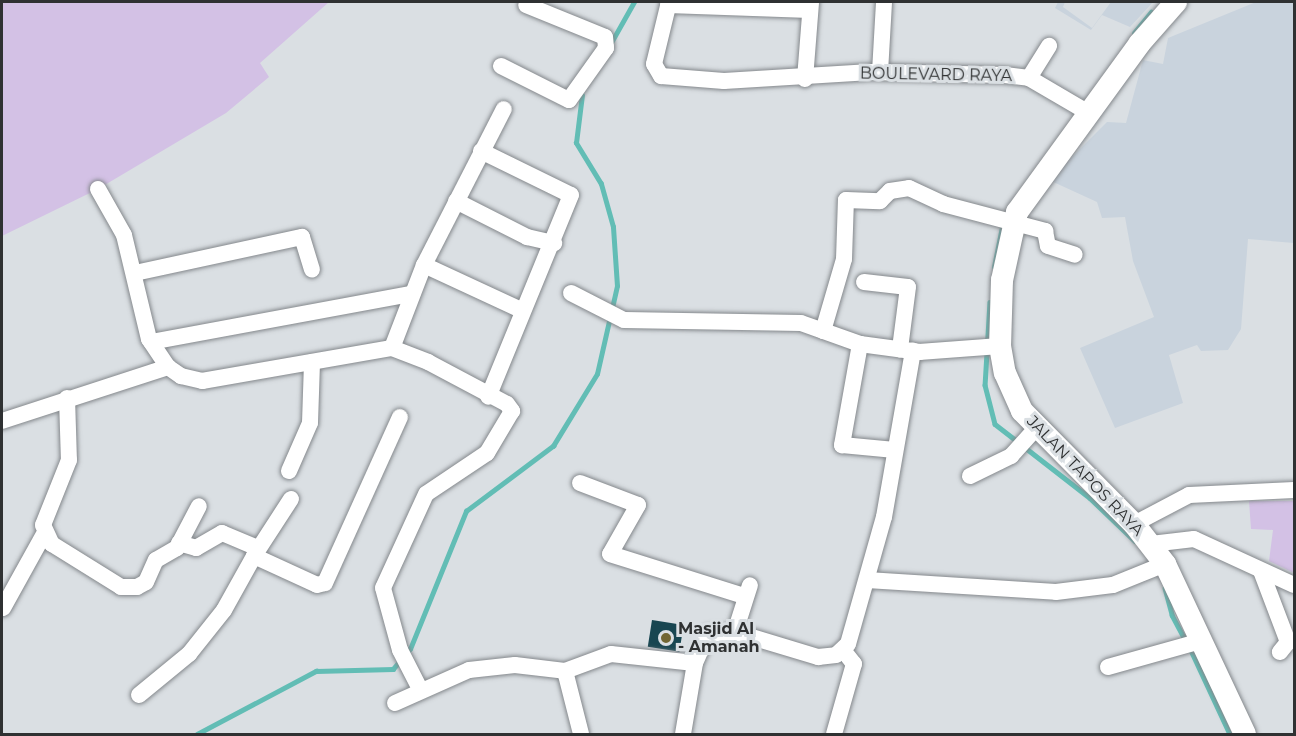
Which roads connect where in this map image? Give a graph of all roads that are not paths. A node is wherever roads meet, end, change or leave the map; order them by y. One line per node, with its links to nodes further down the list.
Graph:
1 (884, 2): 9 (street)
2 (1176, 2): 13 (main road, JALAN TAPOS RAYA)
3 (668, 3): 5 (street); 11 (street, BOULEVARD RAYA)
4 (526, 5): 6 (street)
5 (811, 6): 11 (street)
6 (547, 7): 8 (street)
7 (1049, 46): 10 (street, BOULEVARD RAYA)
8 (501, 66)
9 (880, 72): 10 (street, BOULEVARD RAYA); 11 (street, BOULEVARD RAYA)
10 (1029, 78): 13 (street)
11 (805, 79)
12 (504, 109): 14 (street)
13 (1084, 110): 17 (main road, JALAN TAPOS RAYA)
14 (481, 151): 16 (street); 18 (street)
15 (98, 189): 22 (street)
16 (456, 201): 18 (street); 20 (street)
17 (1005, 223): 19 (street); 27 (street); 30 (main road, JALAN TAPOS RAYA)
18 (554, 243): 26 (street)
19 (1075, 255)
20 (424, 265): 25 (street); 26 (street)
21 (312, 270): 22 (street)
22 (135, 273): 28 (street)
23 (864, 282): 32 (street)
24 (571, 293): 27 (street)
25 (411, 294): 28 (street); 31 (street)
26 (521, 310): 35 (street)
27 (823, 331): 29 (street)
28 (151, 342): 34 (street)
29 (860, 344): 32 (street); 40 (street)
30 (997, 345): 32 (street); 39 (main road, JALAN TAPOS RAYA)
31 (392, 348): 33 (street); 35 (street)
32 (907, 350): 40 (street)
33 (312, 362): 34 (street); 41 (street)
34 (168, 367): 36 (street)
35 (488, 397): 64 (street)
36 (67, 398): 38 (street); 48 (street)
37 (400, 417): 51 (street)
38 (2, 421)
39 (1031, 434): 42 (street); 47 (main road, JALAN TAPOS RAYA)
40 (895, 450): 54 (street)
41 (289, 471)
42 (970, 476)
43 (580, 483): 57 (street)
44 (1294, 490): 47 (street)
45 (291, 499): 51 (street)
46 (199, 506): 49 (street)
47 (1134, 524): 50 (main road, JALAN TAPOS RAYA)
48 (44, 534): 49 (street); 56 (street)
49 (179, 543): 51 (street)
50 (1151, 544): 52 (main road, JALAN TAPOS RAYA); 53 (street)
51 (256, 552): 65 (street)
52 (1166, 564): 54 (street); 58 (main road, JALAN TAPOS RAYA)
53 (1261, 571): 55 (street); 60 (street)
54 (867, 580): 59 (street)
55 (1294, 585)
56 (3, 605)
57 (735, 632): 59 (street); 61 (street)
58 (1198, 642): 62 (street); 70 (main road, JALAN TAPOS RAYA)
59 (843, 650): 69 (street)
60 (1280, 652)
61 (695, 663): 63 (street); 68 (street)
62 (1108, 667)
63 (565, 671): 64 (street); 67 (street)
64 (420, 689): 66 (street)
65 (139, 695)
66 (395, 703)
67 (581, 735)
68 (683, 735)
69 (834, 735)
70 (1245, 735)

